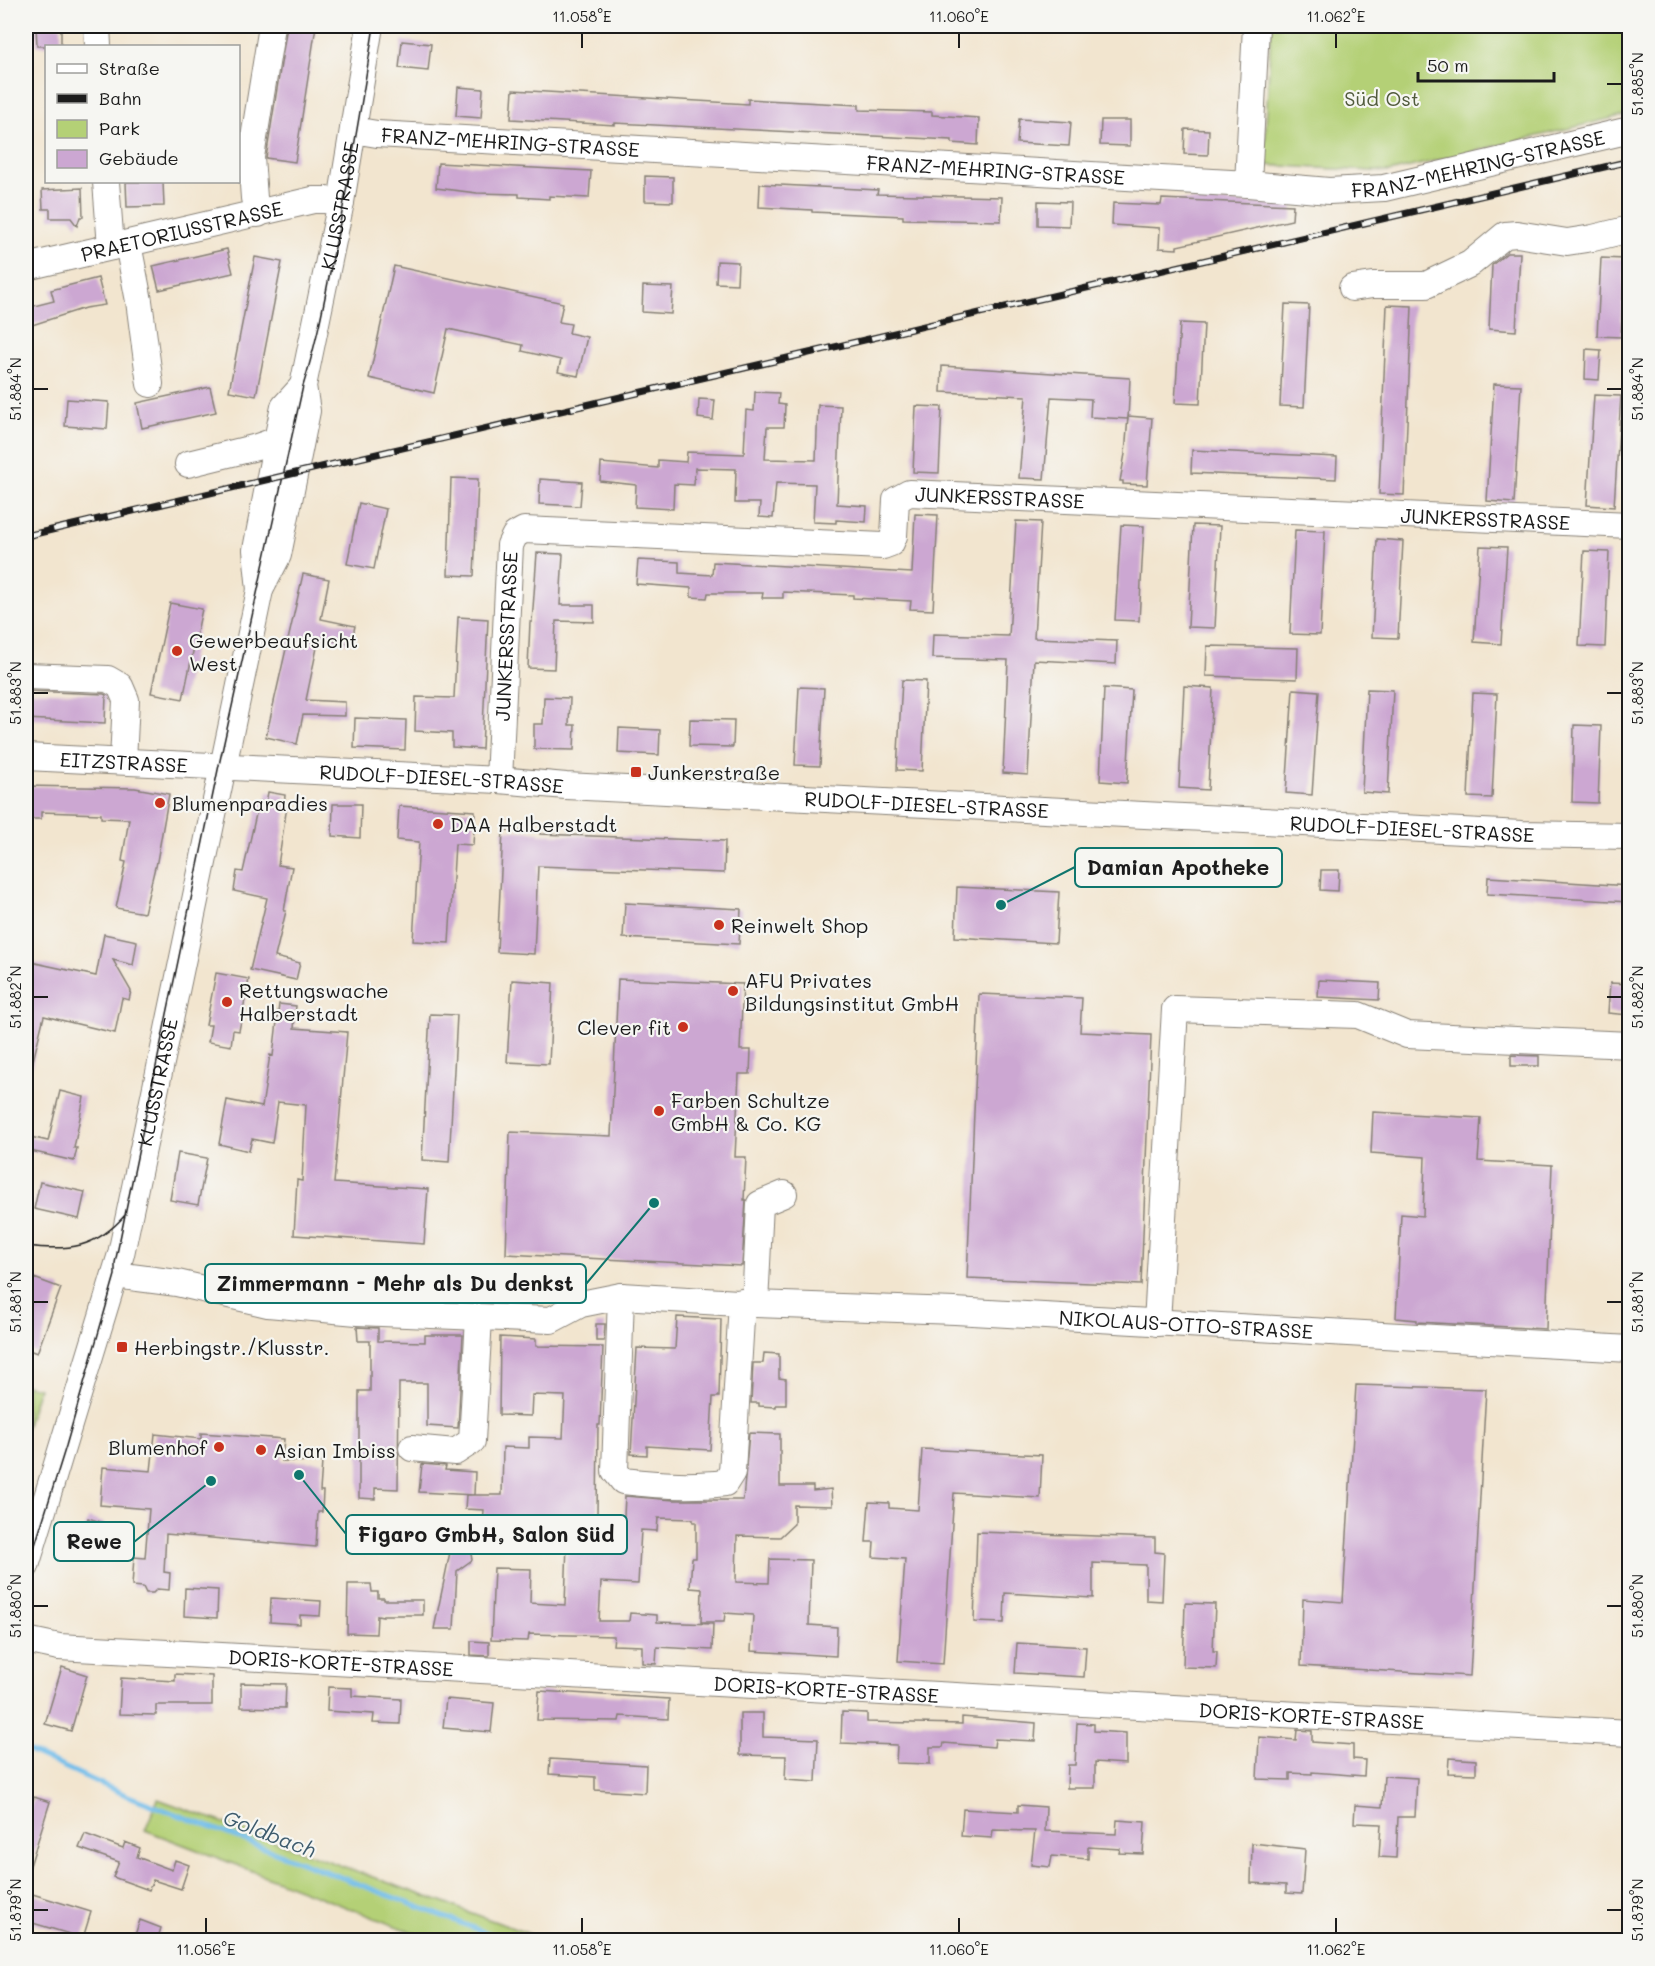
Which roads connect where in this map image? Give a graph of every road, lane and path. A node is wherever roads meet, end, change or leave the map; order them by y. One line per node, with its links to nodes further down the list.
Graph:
1 (97, 26): 5 (street)
2 (272, 26): 11 (street)
3 (370, 26): 6 (street, KLUSSTRASSE)
4 (1256, 26): 9 (street)
5 (98, 45)
6 (353, 130): 9 (street, FRANZ-MEHRING-STRASSE); 10 (street, KLUSSTRASSE)
7 (1629, 130): 9 (street, FRANZ-MEHRING-STRASSE)
8 (106, 183): 13 (street)
9 (1248, 184)
10 (341, 202): 11 (street, PRAETORIUSSTRASSE); 17 (street, KLUSSTRASSE)
11 (258, 214): 13 (street, PRAETORIUSSTRASSE)
12 (1629, 230): 15 (street)
13 (120, 245): 14 (street, PRAETORIUSSTRASSE); 16 (street)
14 (26, 267)
15 (1352, 288)
16 (150, 384)
17 (303, 386): 18 (street, KLUSSTRASSE); 19 (street, KLUSSTRASSE)
18 (304, 428): 19 (street); 22 (street, KLUSSTRASSE)
19 (277, 440): 20 (street); 22 (street, KLUSSTRASSE)
20 (188, 464)
21 (1629, 525): 27 (street, JUNKERSSTRASSE)
22 (260, 590): 26 (street, KLUSSTRASSE)
23 (26, 676): 25 (street)
24 (26, 757): 25 (street, EITZSTRASSE)
25 (123, 761): 26 (street, EITZSTRASSE)
26 (223, 765): 27 (street, RUDOLF-DIESEL-STRASSE); 31 (street, KLUSSTRASSE)
27 (499, 780): 28 (street, RUDOLF-DIESEL-STRASSE)
28 (1629, 836)
29 (1629, 1046): 35 (street)
30 (784, 1194): 33 (street)
31 (115, 1275): 34 (street, NIKOLAUS-OTTO-STRASSE); 38 (street, KLUSSTRASSE)
32 (621, 1296): 33 (street, NIKOLAUS-OTTO-STRASSE); 33 (street); 34 (street, NIKOLAUS-OTTO-STRASSE)
33 (749, 1303): 35 (street, NIKOLAUS-OTTO-STRASSE)
34 (479, 1318): 37 (street)
35 (1157, 1323): 36 (street, NIKOLAUS-OTTO-STRASSE)
36 (1629, 1350)
37 (412, 1448)
38 (26, 1566)
39 (26, 1640): 40 (street, DORIS-KORTE-STRASSE)
40 (1629, 1733)

